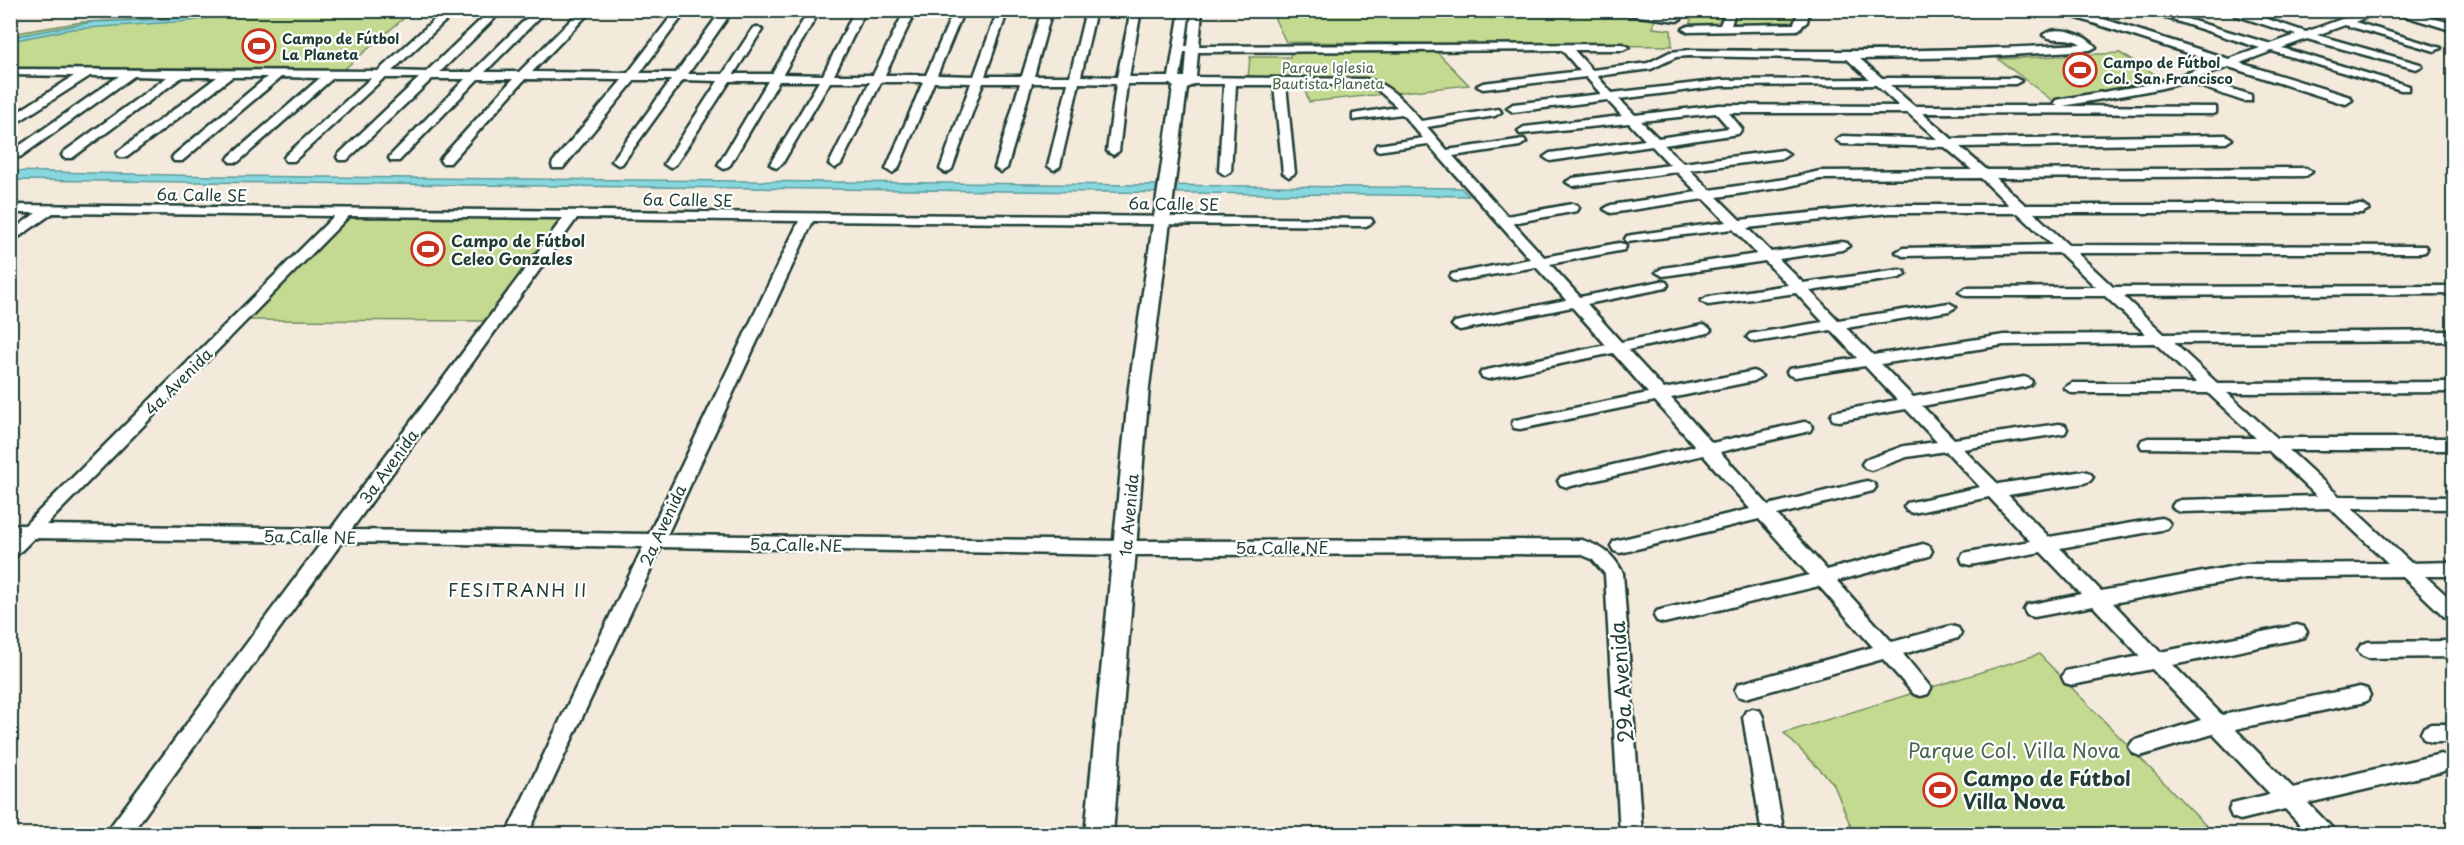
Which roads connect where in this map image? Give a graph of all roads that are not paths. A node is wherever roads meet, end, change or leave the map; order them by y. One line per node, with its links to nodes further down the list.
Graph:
1 (452, 10): 46 (street)
2 (498, 10): 49 (street)
3 (542, 10): 50 (street)
4 (587, 10): 51 (street)
5 (682, 10): 55 (street)
6 (728, 10): 52 (street)
7 (815, 10): 54 (street)
8 (861, 10): 56 (street)
9 (911, 10): 58 (street)
10 (959, 10): 59 (street)
11 (1003, 10): 60 (street)
12 (1047, 10): 62 (street)
13 (1091, 10): 63 (street)
14 (1136, 10): 64 (street)
15 (1185, 10): 37 (street)
16 (1197, 10): 37 (street)
17 (1614, 10): 25 (street)
18 (1731, 10): 29 (street)
19 (1804, 10): 29 (street)
20 (2377, 10): 26 (street)
21 (2390, 10): 27 (street)
22 (2066, 11): 39 (street)
23 (2239, 13): 32 (street)
24 (2169, 17): 35 (street)
25 (1677, 18)
26 (2345, 22): 32 (street); 36 (street)
27 (2454, 28)
28 (1688, 29): 29 (street)
29 (1724, 29)
30 (757, 30): 53 (street)
31 (2048, 35): 38 (street)
32 (2305, 35): 35 (street); 40 (street)
33 (1564, 47): 34 (street); 37 (street); 48 (street)
34 (1623, 47)
35 (2270, 48): 39 (street); 71 (street)
36 (2435, 48)
37 (1186, 50): 69 (street)
38 (1850, 56): 48 (street); 68 (street)
39 (2227, 62): 57 (street); 74 (street)
40 (2416, 66)
41 (88, 72): 42 (street); 61 (street); 84 (street)
42 (133, 72): 43 (street); 93 (street)
43 (181, 72): 44 (street); 97 (street)
44 (230, 73): 45 (street); 94 (street)
45 (279, 73): 47 (street); 100 (street)
46 (383, 73): 47 (street); 49 (street); 101 (street)
47 (331, 74): 103 (street)
48 (1588, 74): 70 (street); 72 (street)
49 (431, 75): 50 (street); 98 (street)
50 (475, 75): 51 (street); 102 (street)
51 (523, 75): 55 (street); 104 (street)
52 (681, 75): 53 (street); 55 (street); 105 (street)
53 (728, 76): 54 (street); 106 (street)
54 (776, 76): 56 (street); 110 (street)
55 (631, 77): 109 (street)
56 (827, 77): 58 (street); 107 (street)
57 (2187, 78): 73 (street); 80 (street)
58 (877, 80): 59 (street); 108 (street)
59 (929, 80): 60 (street); 114 (street)
60 (978, 80): 62 (street); 115 (street)
61 (11, 81)
62 (1027, 81): 63 (street); 112 (street)
63 (1073, 81): 64 (street); 111 (street)
64 (1122, 81): 69 (street); 92 (street)
65 (2015, 81): 68 (street)
66 (1230, 82): 67 (street); 69 (street); 116 (street)
67 (1280, 82): 77 (street); 118 (street)
68 (1881, 82): 72 (street); 79 (street)
69 (1181, 84): 131 (street, 1a Avenida)
70 (1483, 86)
71 (2404, 88)
72 (1609, 96): 75 (street); 83 (street)
73 (2247, 98)
74 (2346, 100)
75 (1513, 108)
76 (1719, 109): 79 (street); 83 (street); 89 (street)
77 (1404, 110): 82 (street); 85 (street)
78 (2212, 110): 80 (street)
79 (1915, 111): 80 (street); 90 (street)
80 (2061, 111)
81 (1495, 112): 85 (street)
82 (1357, 117)
83 (1632, 119): 89 (street); 95 (street)
84 (10, 123)
85 (1418, 125): 87 (street)
86 (2226, 139): 90 (street)
87 (1432, 140): 91 (street); 95 (street)
88 (1842, 140): 90 (street)
89 (1655, 142): 99 (street); 113 (street)
90 (1949, 143): 119 (street)
91 (1381, 148)
92 (1113, 151)
93 (16, 154)
94 (123, 154)
95 (1443, 154): 132 (street)
96 (1783, 154): 113 (street)
97 (68, 155)
98 (343, 157)
99 (1550, 157)
100 (178, 158)
101 (290, 158)
102 (394, 158)
103 (234, 159)
104 (446, 160)
105 (618, 162)
106 (670, 164)
107 (776, 164)
108 (835, 164)
109 (558, 165)
110 (724, 165)
111 (1054, 166)
112 (1001, 168)
113 (1680, 168): 120 (street); 121 (street)
114 (892, 169)
115 (946, 169)
116 (1225, 171)
117 (2306, 172): 119 (street)
118 (1289, 173)
119 (1985, 175): 121 (street); 127 (street)
120 (1573, 182)
121 (1706, 195): 125 (street); 134 (street)
122 (10, 208): 124 (street, 6a Calle SE)
123 (1572, 208): 132 (street)
124 (50, 209): 128 (street, 6a Calle SE); 135 (street)
125 (1611, 209)
126 (2362, 209): 127 (street)
127 (2022, 210): 134 (street); 137 (street)
128 (346, 212): 129 (street, 6a Calle SE); 189 (street, 4a Avenida)
129 (573, 214): 130 (street, 6a Calle SE); 190 (street, 3a Avenida)
130 (808, 216): 131 (street, 6a Calle SE); 191 (street, 2a Avenida)
131 (1162, 220): 133 (street, 6a Calle SE); 195 (street, 1a Avenida)
132 (1503, 220): 141 (street)
133 (1366, 222)
134 (1735, 225): 140 (street); 141 (street)
135 (10, 239)
136 (1842, 246): 140 (street)
137 (2063, 249): 138 (street); 139 (street); 145 (street)
138 (2420, 249)
139 (1903, 252)
140 (1767, 256): 144 (street); 148 (street)
141 (1539, 261): 143 (street); 148 (street)
142 (1899, 274): 144 (street)
143 (1457, 277)
144 (1799, 288): 149 (street); 151 (street)
145 (2106, 290): 146 (street); 147 (street); 156 (street)
146 (2454, 290)
147 (1966, 292)
148 (1575, 301): 152 (street); 157 (street)
149 (1708, 301)
150 (1949, 307): 151 (street)
151 (1832, 323): 155 (street); 158 (street)
152 (1460, 326)
153 (1703, 330): 157 (street)
154 (2454, 336): 156 (street)
155 (1755, 337)
156 (2156, 337): 158 (street); 165 (street)
157 (1615, 348): 160 (street); 166 (street)
158 (1868, 362): 159 (street); 167 (street)
159 (1795, 372)
160 (1488, 374)
161 (1754, 376): 166 (street)
162 (2024, 382): 167 (street)
163 (2454, 387): 165 (street)
164 (2072, 388): 165 (street)
165 (2212, 389): 173 (street)
166 (1658, 396): 169 (street); 176 (street)
167 (1907, 404): 168 (street); 175 (street)
168 (1839, 416)
169 (1520, 424)
170 (1804, 427): 176 (street)
171 (2059, 429): 175 (street)
172 (2148, 444): 173 (street)
173 (2272, 444): 174 (street); 182 (street)
174 (2454, 444)
175 (1947, 446): 177 (street); 181 (street)
176 (1705, 448): 179 (street); 186 (street)
177 (1871, 464)
178 (2084, 477): 181 (street)
179 (1567, 481)
180 (1867, 487): 186 (street)
181 (1992, 491): 185 (street); 192 (street)
182 (2332, 502): 183 (street); 184 (street); 199 (street)
183 (2454, 503)
184 (2181, 506)
185 (1913, 507)
186 (1760, 510): 193 (street); 201 (street)
187 (2162, 524): 192 (street)
188 (10, 531): 189 (street, 5a Calle NE)
189 (30, 531): 190 (street, 5a Calle NE); 196 (street, 4a Avenida)
190 (335, 537): 191 (street, 5a Calle NE); 224 (street, 3a Avenida)
191 (654, 542): 195 (street, 5a Calle NE); 225 (street, 2a Avenida)
192 (2042, 543): 198 (street); 202 (street)
193 (1620, 546)
194 (1582, 547): 195 (street, 5a Calle NE); 227 (street, 29a Avenida)
195 (1125, 548): 226 (street, 1a Avenida)
196 (10, 551)
197 (1923, 551): 201 (street)
198 (1970, 558)
199 (2405, 569): 200 (street); 202 (street); 204 (street)
200 (2454, 569)
201 (1821, 579): 205 (street); 210 (street)
202 (2096, 599): 203 (street); 211 (street)
203 (2034, 610)
204 (2454, 614)
205 (1664, 616)
206 (2298, 632): 211 (street)
207 (1951, 633): 210 (street)
208 (2454, 649): 209 (street)
209 (2368, 650)
210 (1886, 651): 213 (street); 214 (street)
211 (2154, 659): 212 (street); 217 (street)
212 (2072, 677)
213 (1921, 688)
214 (1745, 690)
215 (2360, 695): 217 (street)
216 (1753, 717): 228 (street)
217 (2217, 724): 220 (street); 222 (street)
218 (2431, 733): 219 (street)
219 (2454, 733)
220 (2140, 747)
221 (2440, 763): 222 (street)
222 (2288, 798): 223 (street); 229 (street)
223 (2240, 810)
224 (118, 834)
225 (518, 834)
226 (1099, 834)
227 (1631, 834)
228 (1773, 834)
229 (2323, 834)

